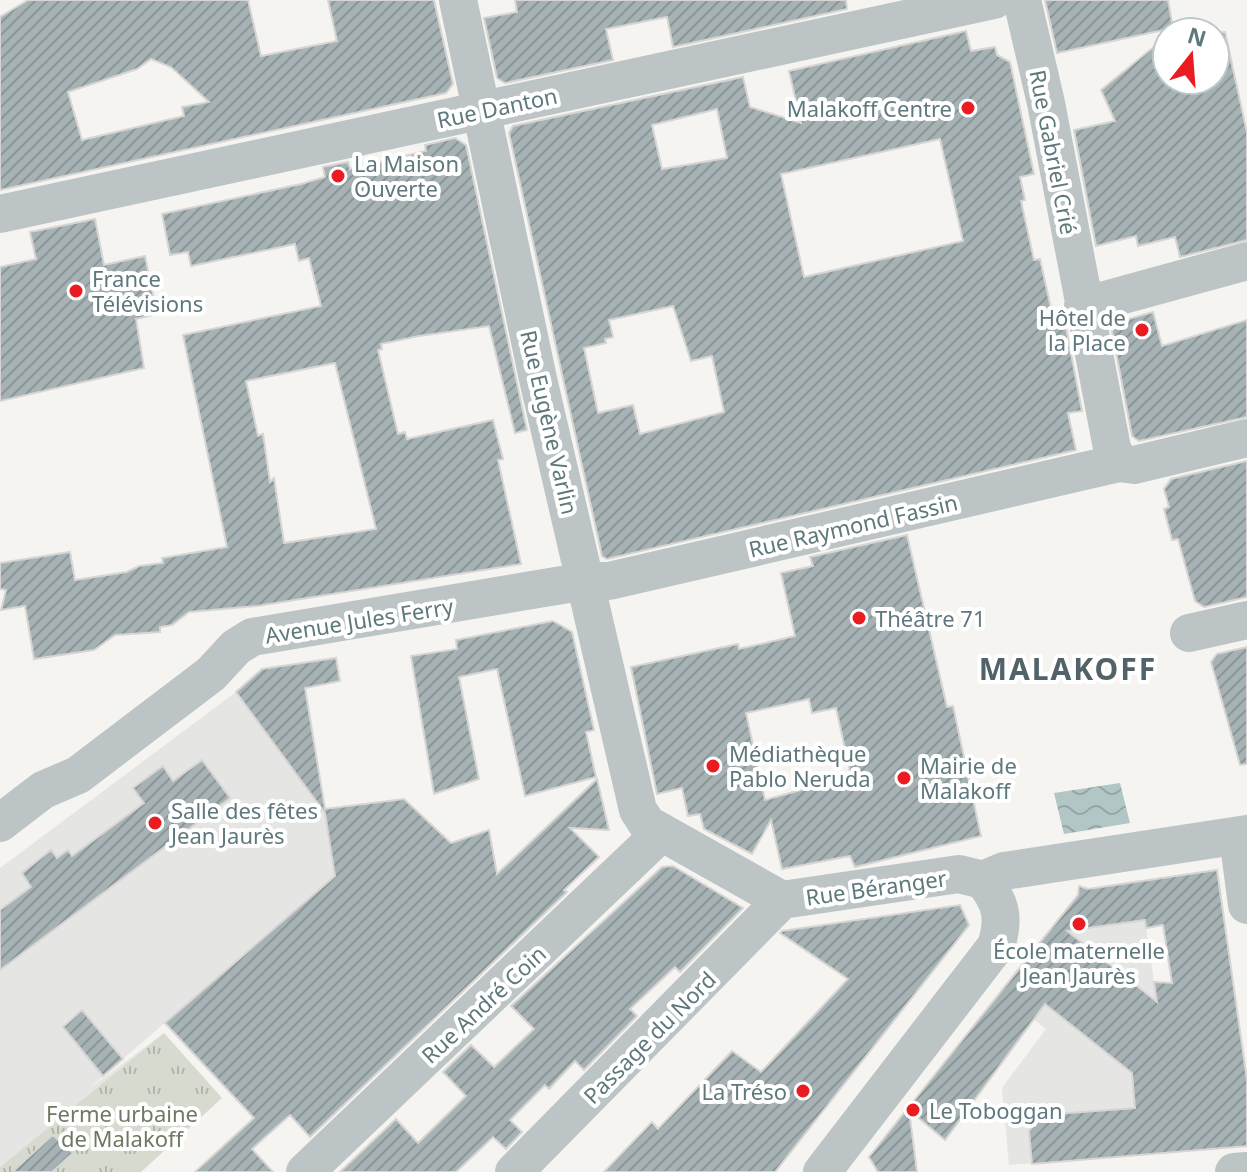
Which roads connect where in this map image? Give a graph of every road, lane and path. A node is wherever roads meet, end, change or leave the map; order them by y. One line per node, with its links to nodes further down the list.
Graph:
1 (458, 0): 4 (street, Rue Eugène Varlin)
2 (994, 0): 4 (street, Rue Danton)
3 (1022, 0): 7 (street, Rue Gabriel Crié)
4 (481, 110): 5 (street, Rue Danton); 10 (street, Rue Eugène Varlin)
5 (0, 214)
6 (1247, 261): 7 (street)
7 (1083, 306): 9 (street)
8 (1247, 438): 9 (street, Rue Raymond Fassin)
9 (1119, 463): 10 (street, Rue Raymond Fassin)
10 (586, 581): 13 (street, Avenue Jules Ferry); 14 (street, Rue Eugène Varlin)
11 (1247, 620): 12 (street)
12 (1189, 633)
13 (0, 823)
14 (660, 834): 17 (street, Rue Béranger); 20 (street, Rue André Coin)
15 (1242, 835): 16 (street, Rue Béranger); 18 (street)
16 (983, 880): 17 (street, Rue Béranger); 22 (street)
17 (782, 900): 21 (street, Passage du Nord)
18 (1247, 905)
19 (1247, 1171): 23 (street)
20 (305, 1172)
21 (514, 1172)
22 (822, 1172)
23 (1234, 1172)

